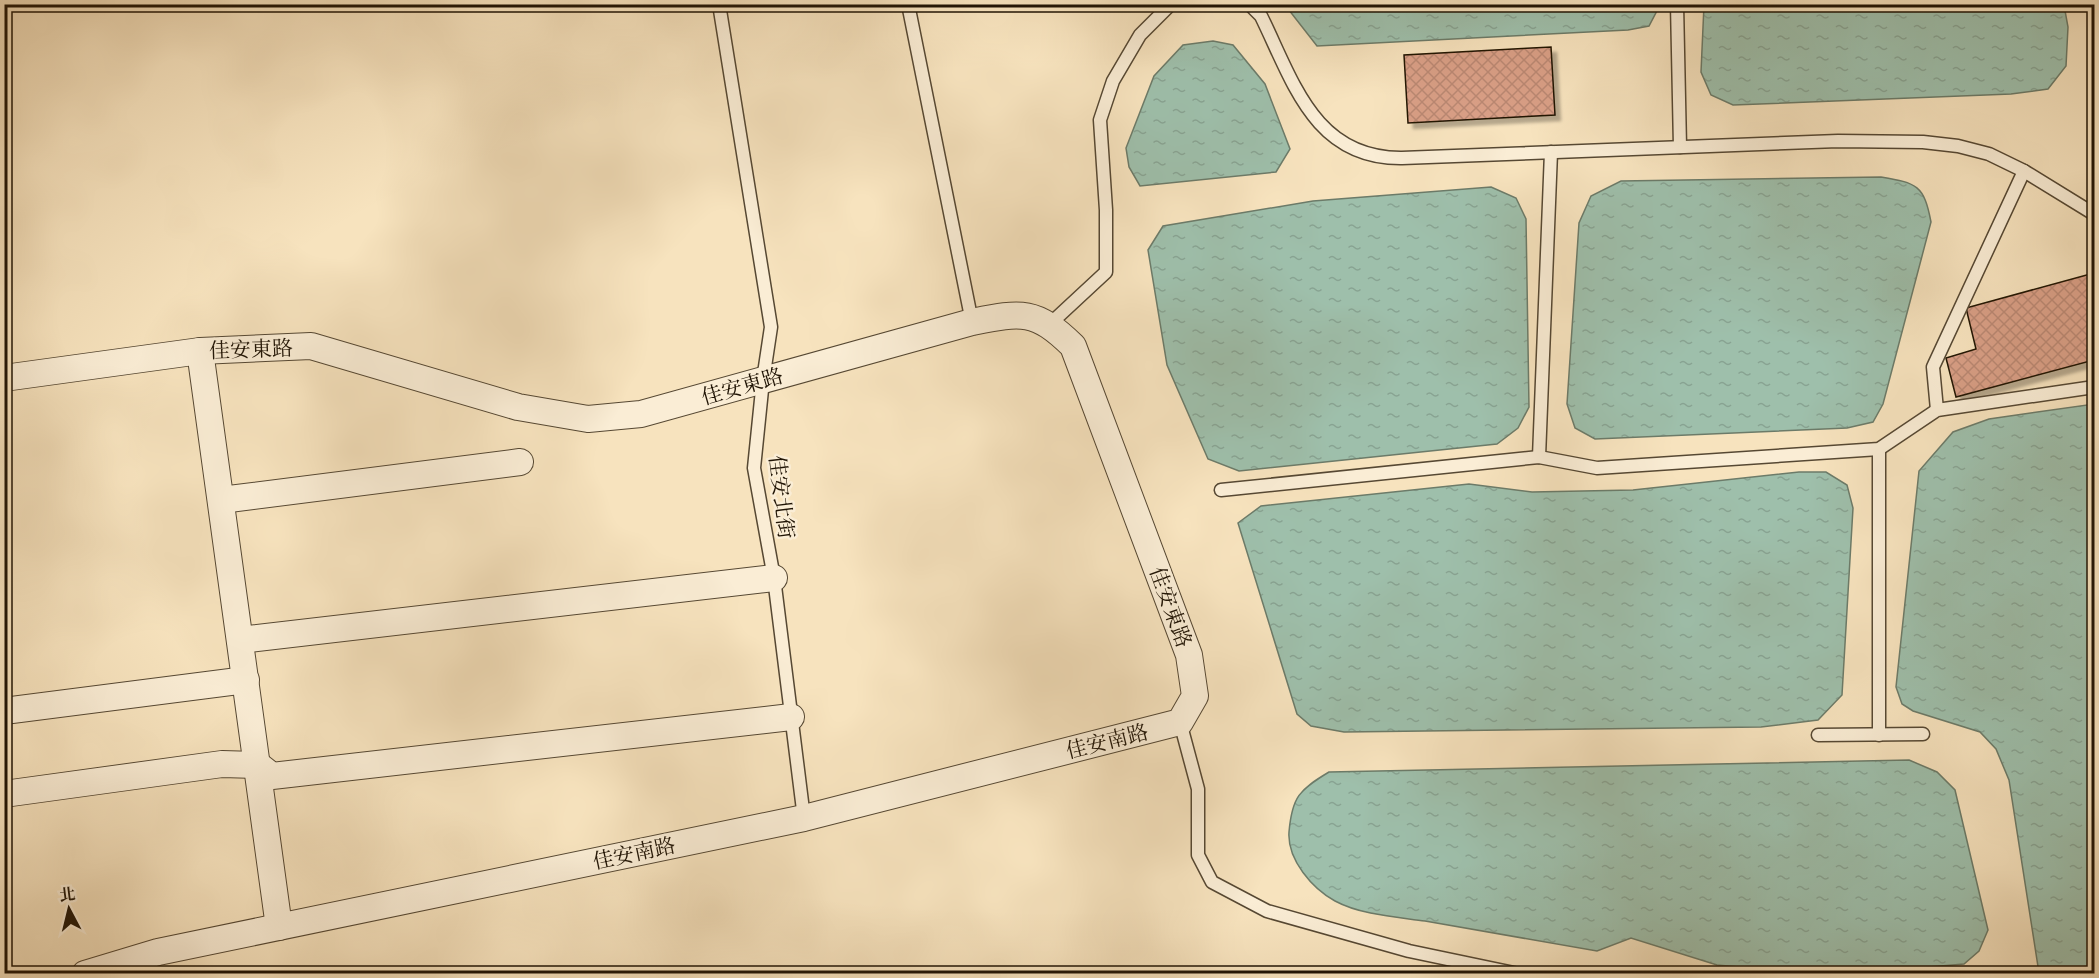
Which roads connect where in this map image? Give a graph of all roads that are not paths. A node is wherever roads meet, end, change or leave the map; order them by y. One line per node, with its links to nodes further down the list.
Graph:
1 (719, 4): 14 (lane, 佳安北街)
2 (908, 4): 10 (lane)
3 (1171, 4): 11 (lane)
4 (1249, 4): 7 (lane)
5 (1677, 4): 6 (lane)
6 (1680, 147): 7 (lane); 8 (lane)
7 (1551, 152): 18 (lane)
8 (2024, 171): 9 (lane); 16 (lane)
9 (2094, 214)
10 (972, 322): 11 (street, 佳安東路); 14 (street, 佳安東路)
11 (1050, 324): 27 (street, 佳安東路)
12 (200, 351): 13 (street, 佳安東路); 14 (street, 佳安東路); 21 (street)
13 (4, 378)
14 (763, 380): 22 (lane, 佳安北街)
15 (2094, 387): 16 (lane)
16 (1937, 410): 17 (lane)
17 (1879, 449): 18 (lane); 30 (lane)
18 (1539, 458): 20 (lane)
19 (520, 462): 21 (street)
20 (1221, 490)
21 (221, 500): 23 (street)
22 (774, 578): 23 (street); 26 (lane, 佳安北街)
23 (240, 640): 24 (street)
24 (246, 680): 25 (street); 31 (street)
25 (4, 711)
26 (791, 717): 31 (street); 33 (lane, 佳安北街)
27 (1180, 722): 33 (street, 佳安南路); 36 (lane)
28 (1923, 734): 30 (lane)
29 (1818, 735): 30 (lane)
30 (1879, 735)
31 (258, 765): 32 (street); 34 (street)
32 (4, 794)
33 (804, 818): 34 (street, 佳安南路)
34 (279, 927): 35 (street, 佳安南路)
35 (85, 974)
36 (1518, 974)

